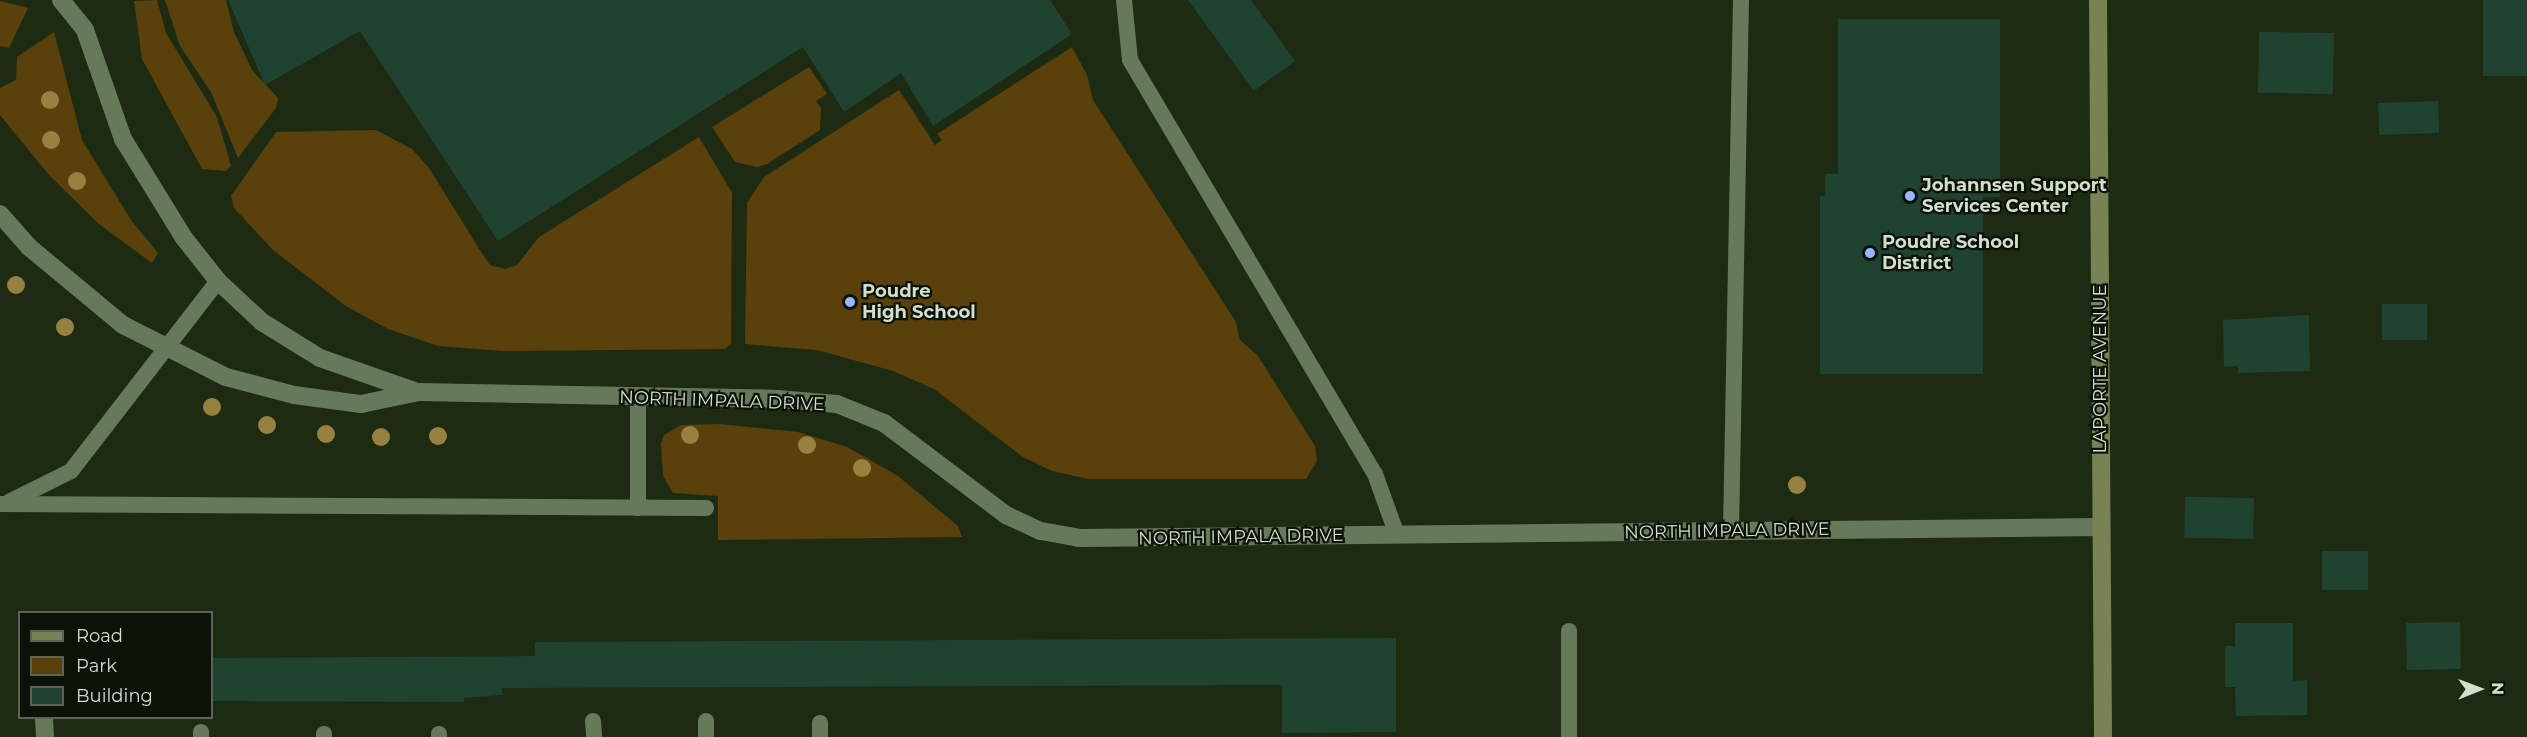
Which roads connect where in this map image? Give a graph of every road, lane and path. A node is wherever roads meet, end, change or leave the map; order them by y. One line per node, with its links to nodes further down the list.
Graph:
1 (61, 0): 6 (street, NORTH IMPALA DRIVE)
2 (1124, 0): 15 (lane)
3 (1741, 0): 14 (lane)
4 (2098, 0): 13 (street, LAPORTE AVENUE)
5 (0, 214): 7 (street, NORTH IMPALA DRIVE)
6 (218, 281): 7 (lane); 8 (street, NORTH IMPALA DRIVE)
7 (165, 348): 8 (street, NORTH IMPALA DRIVE); 10 (lane)
8 (419, 392): 9 (street, NORTH IMPALA DRIVE)
9 (638, 398): 11 (lane); 15 (street, NORTH IMPALA DRIVE)
10 (3, 504): 11 (lane)
11 (638, 508): 12 (lane)
12 (706, 508)
13 (2101, 527): 14 (street, NORTH IMPALA DRIVE); 20 (street, LAPORTE AVENUE)
14 (1731, 530): 15 (street, NORTH IMPALA DRIVE)
15 (1397, 535)
16 (1569, 632): 19 (lane)
17 (45, 719): 18 (street)
18 (45, 737)
19 (1569, 737)
20 (2103, 737)

